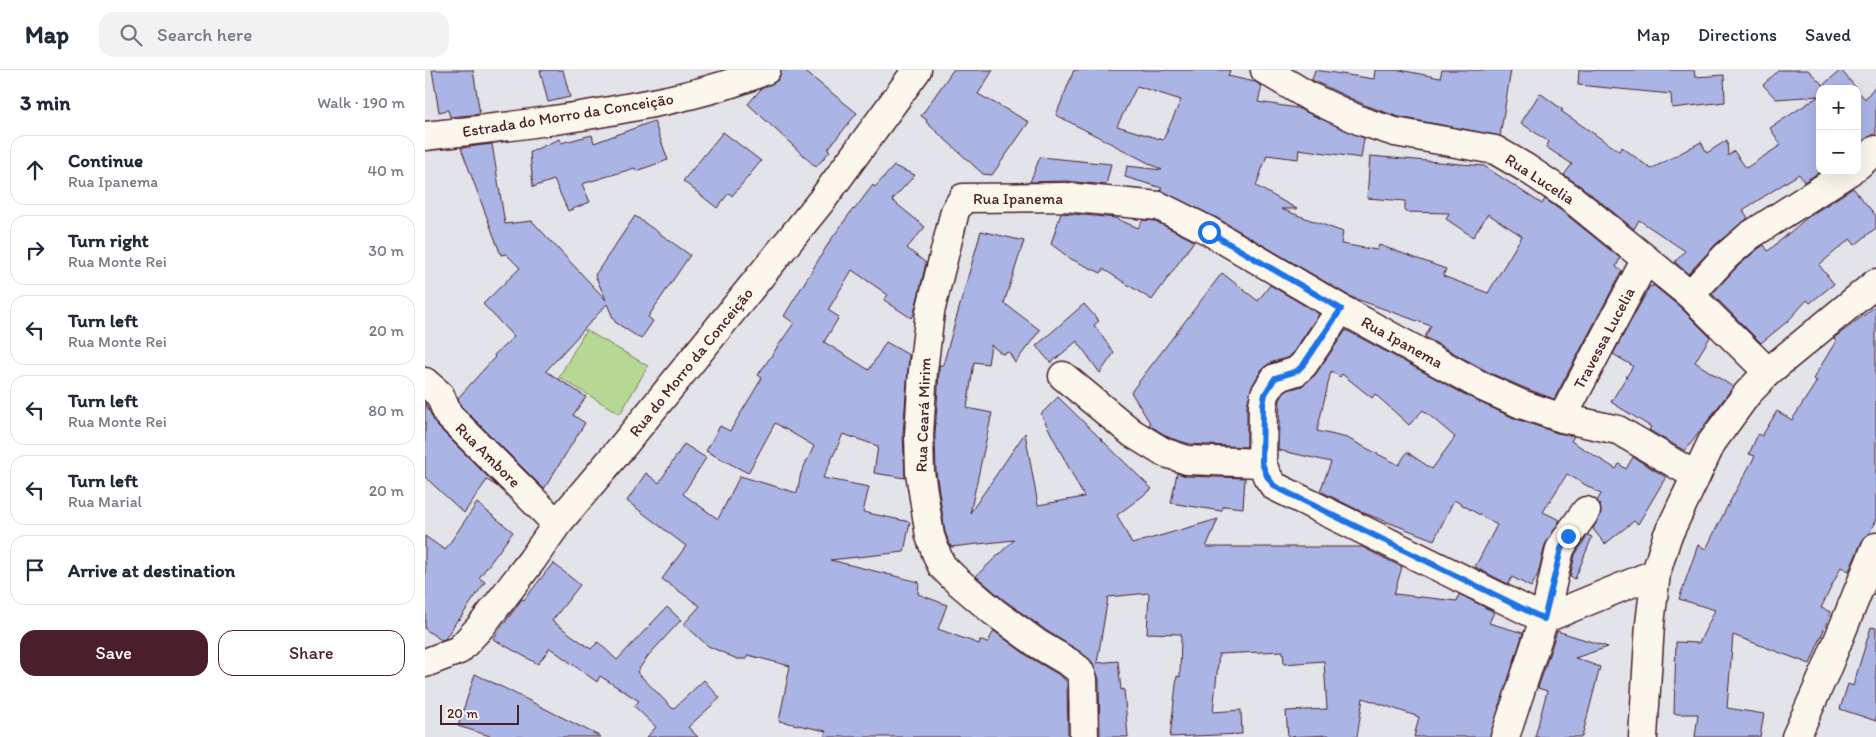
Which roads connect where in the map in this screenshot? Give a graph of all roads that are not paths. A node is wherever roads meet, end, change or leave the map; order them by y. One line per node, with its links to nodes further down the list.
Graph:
1 (766, 70): 4 (street, Estrada do Morro da Conceição)
2 (917, 70): 20 (street, Rua do Morro da Conceição)
3 (1265, 70): 9 (street, Rua Lucelia)
4 (425, 136)
5 (1876, 150): 6 (street)
6 (1861, 163)
7 (1844, 175): 11 (street)
8 (963, 198): 12 (street, Rua Ipanema); 25 (street, Rua Ceará Mirim)
9 (1646, 259): 11 (street, Rua Lucelia); 16 (street, Travessa Lucelia)
10 (1876, 283): 13 (street)
11 (1690, 295): 13 (street, Rua Lucelia)
12 (1341, 309): 16 (street, Rua Ipanema); 17 (street)
13 (1768, 372): 18 (street)
14 (1063, 376): 17 (street)
15 (425, 382): 20 (street, Rua Ambore)
16 (1562, 418): 18 (street, Rua Ipanema)
17 (1262, 463): 23 (street)
18 (1696, 476): 22 (street)
19 (1587, 511): 23 (street)
20 (557, 524): 24 (street, Rua do Morro da Conceição)
21 (1876, 547): 28 (street)
22 (1656, 573): 23 (street); 27 (street)
23 (1544, 619): 26 (street)
24 (425, 663)
25 (1084, 737)
26 (1505, 737)
27 (1643, 737)
28 (1796, 737)

